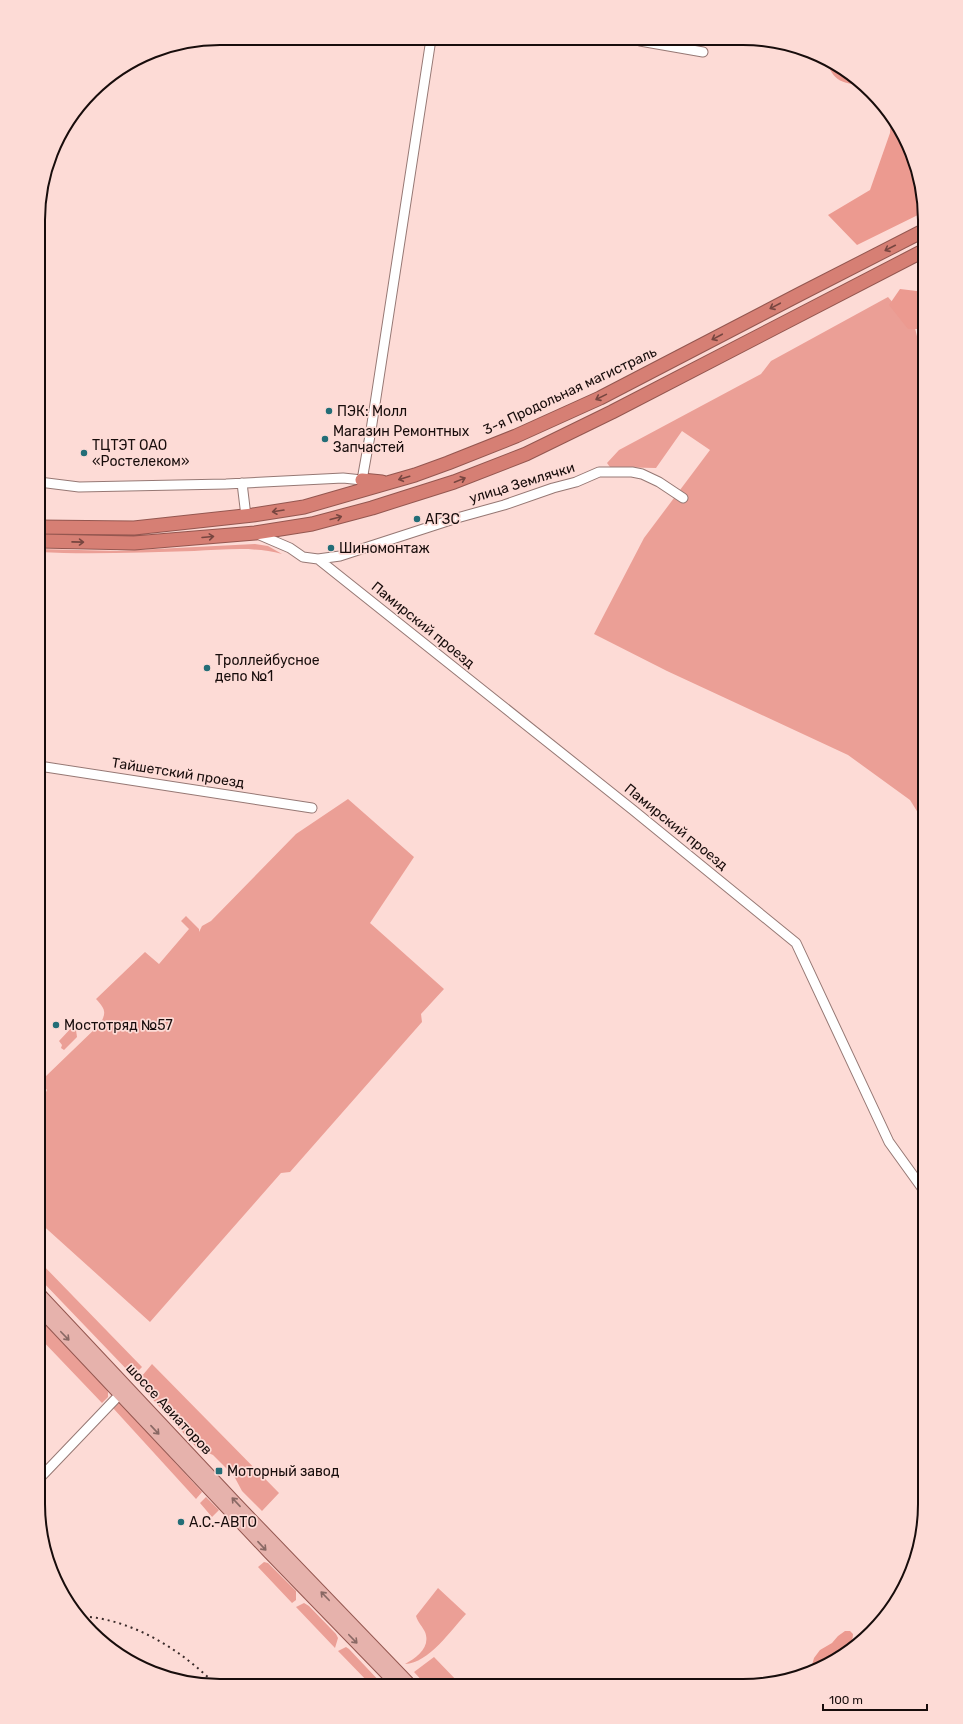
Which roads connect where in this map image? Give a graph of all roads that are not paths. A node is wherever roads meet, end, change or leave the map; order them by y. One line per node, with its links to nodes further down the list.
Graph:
1 (430, 45): 6 (street)
2 (663, 45): 3 (street)
3 (703, 52)
4 (918, 234): 9 (highway, 3-я Продольная магистраль, one-way to 9)
5 (918, 254): 13 (highway, one-way to 5)
6 (362, 480): 8 (street); 9 (highway)
7 (45, 483): 8 (street)
8 (242, 483): 11 (street)
9 (388, 483): 11 (highway, 3-я Продольная магистраль, one-way to 11)
10 (683, 498): 15 (street, улица Землячки)
11 (246, 516): 12 (highway, 3-я Продольная магистраль)
12 (45, 527)
13 (255, 533): 14 (highway, one-way to 13); 15 (street, улица Землячки)
14 (45, 540)
15 (318, 559): 18 (street, Памирский проезд)
16 (45, 767): 17 (street, Тайшетский проезд)
17 (312, 808)
18 (918, 1182)
19 (45, 1300): 21 (main road, шоссе Авиаторов)
20 (45, 1315): 21 (main road, шоссе Авиаторов, one-way to 21)
21 (124, 1390): 22 (street); 23 (main road, шоссе Авиаторов, one-way to 23); 24 (main road, шоссе Авиаторов, one-way to 21)
22 (45, 1473)
23 (391, 1679)
24 (405, 1679)

